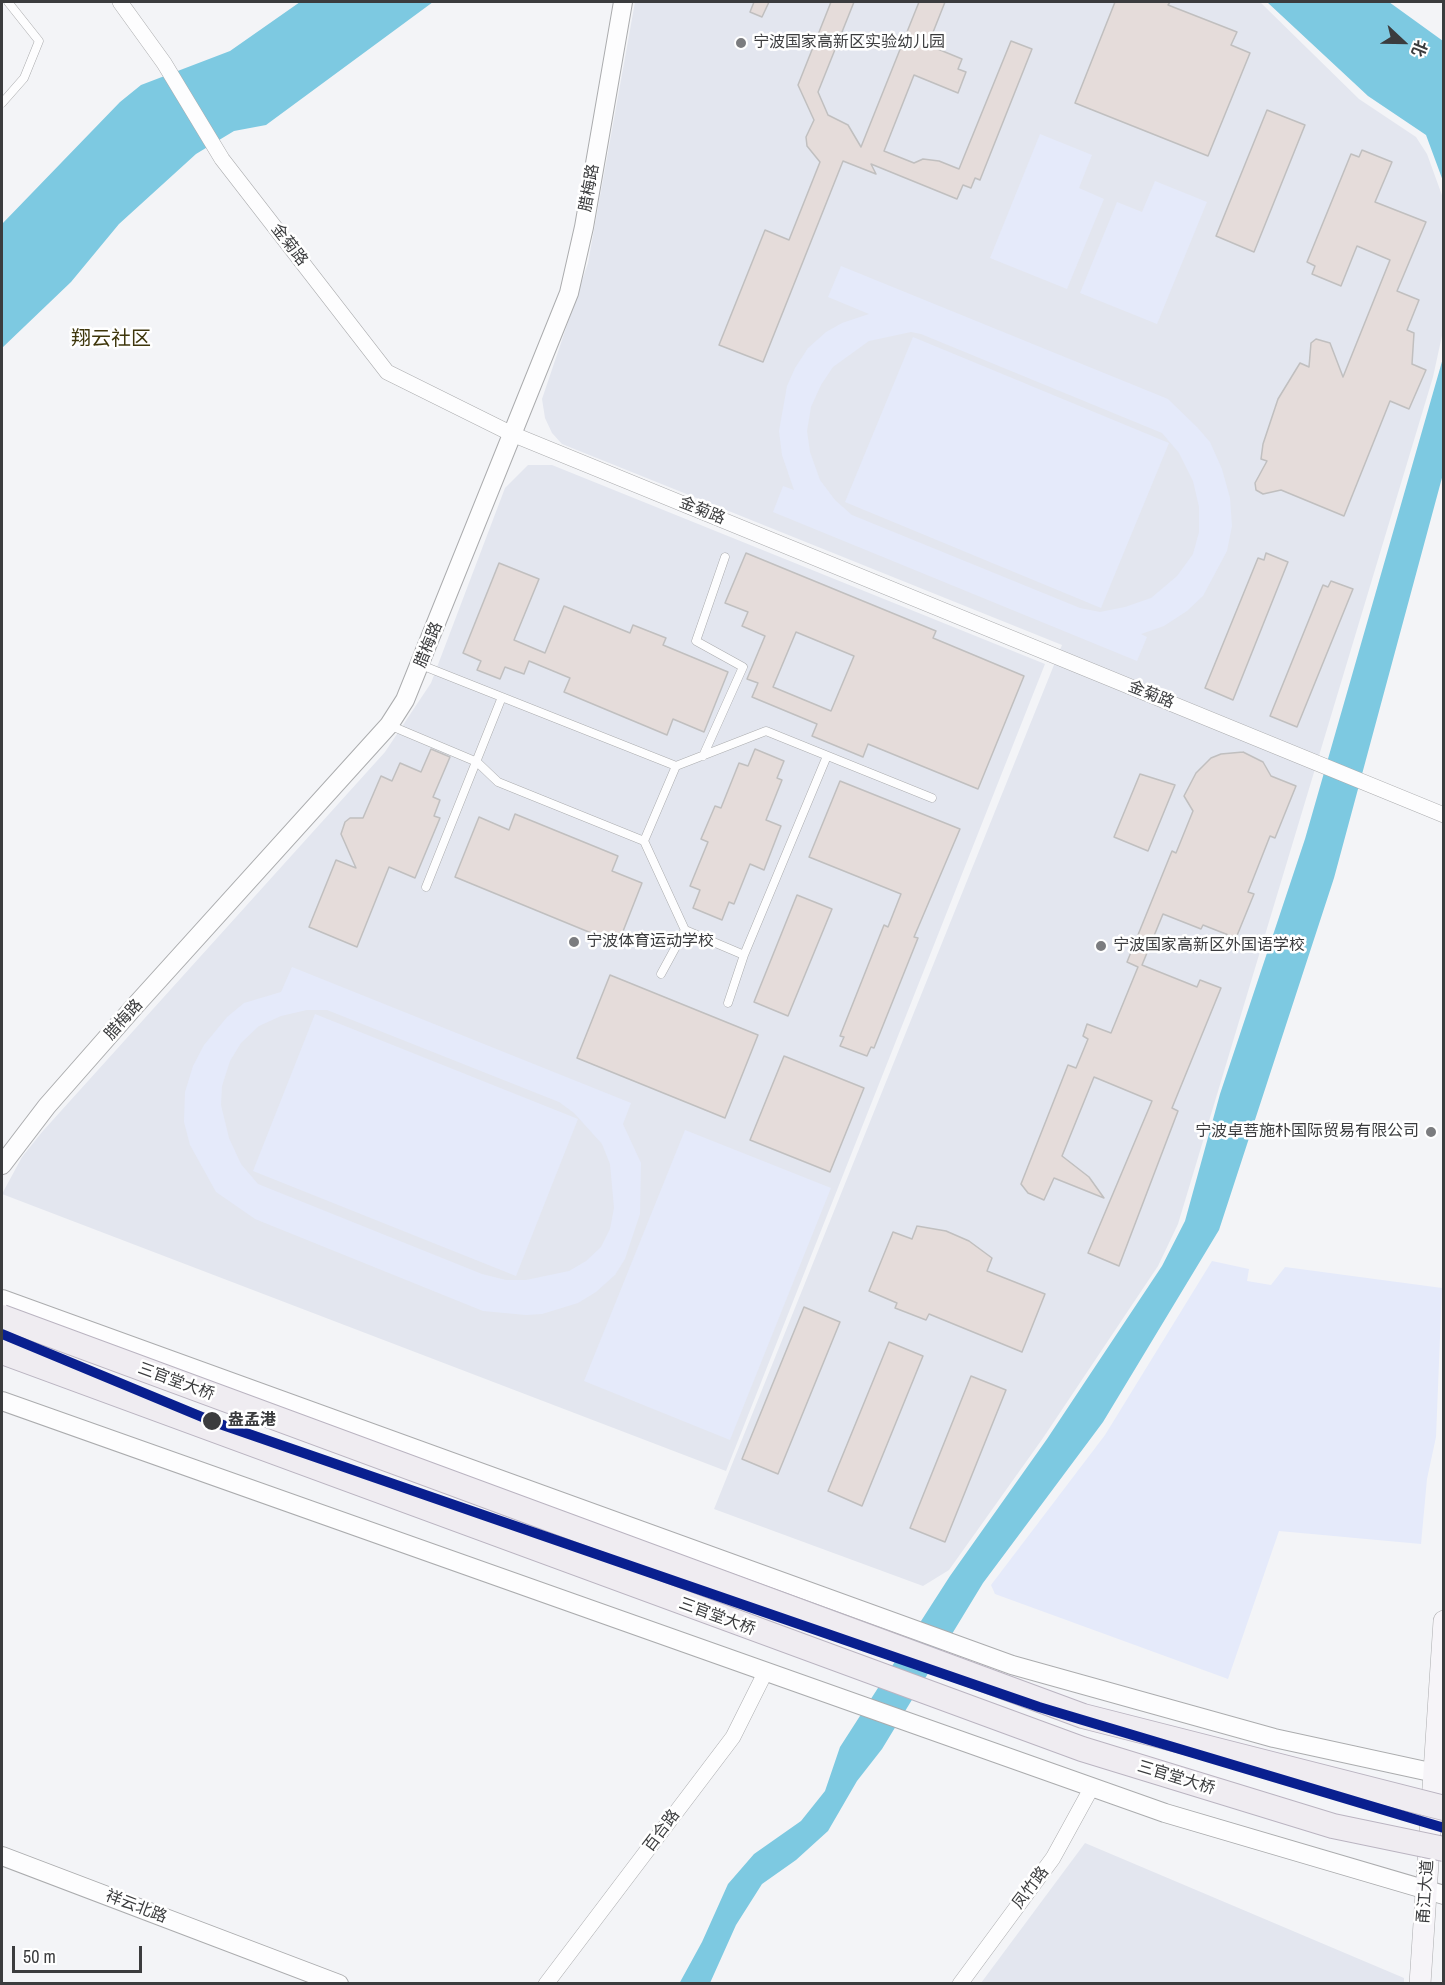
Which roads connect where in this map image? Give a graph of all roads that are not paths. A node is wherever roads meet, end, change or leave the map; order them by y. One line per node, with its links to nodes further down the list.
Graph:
1 (8, 2): 4 (lane)
2 (120, 2): 5 (street, 金菊路)
3 (623, 2): 5 (street, 腊梅路)
4 (2, 103)
5 (512, 434): 7 (street, 腊梅路); 15 (street, 金菊路)
6 (725, 556): 10 (lane)
7 (421, 665): 8 (lane); 9 (street, 腊梅路)
8 (502, 697): 12 (lane); 13 (lane)
9 (389, 725): 12 (lane); 22 (street, 腊梅路)
10 (703, 756): 11 (lane); 13 (lane)
11 (827, 756): 14 (lane); 19 (lane)
12 (477, 762): 16 (lane); 17 (lane)
13 (676, 766): 16 (lane)
14 (932, 798)
15 (1443, 815)
16 (644, 841): 18 (lane)
17 (426, 887)
18 (685, 930): 19 (lane); 20 (lane)
19 (744, 955): 21 (lane)
20 (660, 974)
21 (728, 1003)
22 (2, 1165)
23 (2, 1299): 29 (street)
24 (2, 1317): 31 (main road, 三官堂大桥, bridge)
25 (2, 1352): 32 (main road, 三官堂大桥, bridge)
26 (2, 1401): 28 (street)
27 (1443, 1621): 29 (main road, 甬江大道)
28 (766, 1671): 30 (street); 36 (street, 百合路)
29 (1439, 1774): 34 (main road, 甬江大道)
30 (1092, 1787): 34 (street); 37 (street, 凤竹路)
31 (1443, 1808)
32 (1443, 1849)
33 (2, 1856): 35 (street, 祥云北路)
34 (1435, 1893): 38 (main road, 甬江大道)
35 (339, 1983)
36 (546, 1983)
37 (960, 1983)
38 (1420, 1983)

